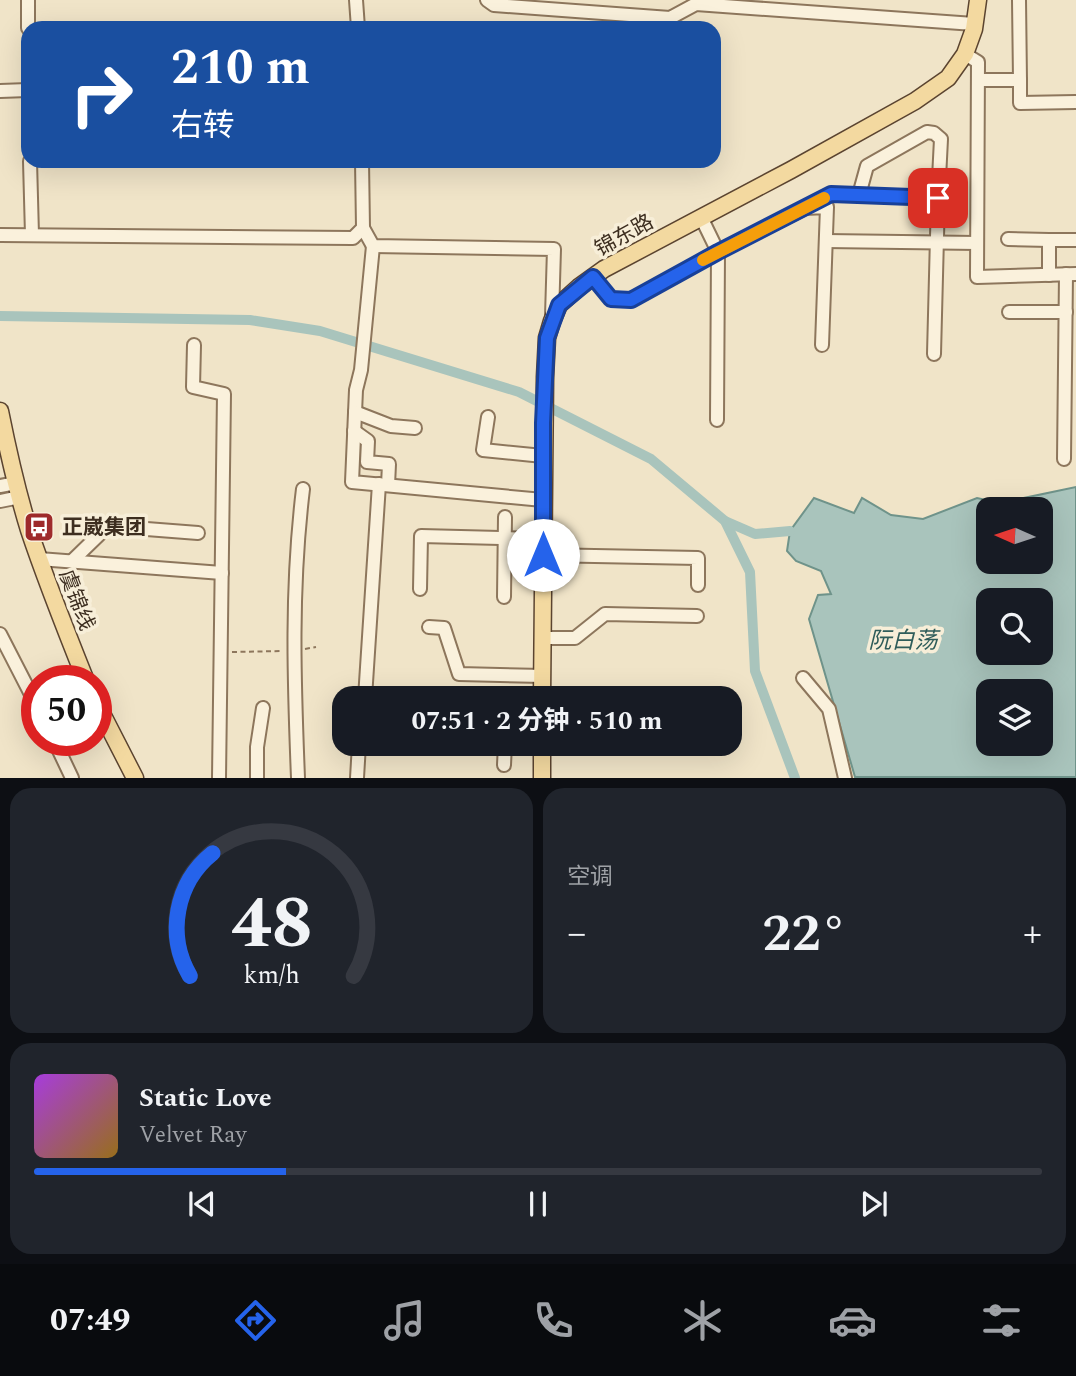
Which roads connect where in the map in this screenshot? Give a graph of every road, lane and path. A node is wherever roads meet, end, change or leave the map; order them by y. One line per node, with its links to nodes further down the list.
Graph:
1 (28, 0): 6 (street)
2 (356, 0): 7 (street)
3 (487, 0): 8 (street)
4 (978, 0): 8 (main road, 锦东路)
5 (1018, 0): 11 (street)
6 (28, 21)
7 (358, 21)
8 (974, 24): 9 (main road, 锦东路)
9 (965, 54): 10 (street); 20 (main road, 锦东路)
10 (978, 80): 11 (street); 29 (street)
11 (1020, 80): 14 (street)
12 (21, 90): 13 (street)
13 (0, 91)
14 (1076, 102)
15 (30, 168): 23 (street)
16 (362, 168): 21 (street)
17 (859, 195): 18 (street); 18 (street); 19 (street)
18 (938, 198): 28 (street)
19 (805, 208): 25 (street); 31 (street)
20 (701, 217): 31 (street); 34 (main road, 锦东路)
21 (363, 228): 23 (street); 30 (street)
22 (0, 235): 23 (street)
23 (32, 236)
24 (1008, 239): 26 (street)
25 (826, 240): 28 (street); 39 (street)
26 (1049, 240): 27 (street); 33 (street)
27 (1076, 240)
28 (937, 243): 29 (street); 40 (street)
29 (977, 243): 33 (street)
30 (373, 246): 37 (street); 42 (street)
31 (718, 252): 34 (street); 44 (street)
32 (1071, 274): 33 (street); 36 (street)
33 (1049, 275)
34 (593, 277): 37 (main road, 锦东路)
35 (1009, 312): 36 (street)
36 (1066, 312): 48 (street)
37 (552, 321): 47 (main road, 锦东路)
38 (194, 345): 60 (street)
39 (822, 345)
40 (934, 354)
41 (0, 411): 50 (main road, 虞锦线)
42 (355, 412): 45 (street); 46 (street)
43 (488, 417): 47 (street)
44 (717, 420)
45 (415, 428)
46 (354, 430): 49 (street); 49 (street)
47 (543, 456): 52 (main road, 锦东路)
48 (1064, 459)
49 (384, 485): 52 (street); 75 (street)
50 (12, 489): 53 (street); 58 (main road, 虞锦线)
51 (303, 489): 69 (street)
52 (543, 500): 57 (main road, 锦东路)
53 (0, 501)
54 (505, 517): 56 (street)
55 (198, 533): 59 (street)
56 (505, 538): 57 (street); 62 (street); 63 (street)
57 (542, 547): 61 (street); 67 (main road, 锦东路)
58 (39, 559): 59 (street); 71 (main road, 虞锦线)
59 (72, 561): 60 (street)
60 (222, 573): 70 (street)
61 (698, 585)
62 (420, 589)
63 (504, 597)
64 (697, 616): 67 (street)
65 (429, 627): 73 (street)
66 (0, 635): 72 (street)
67 (543, 638): 73 (main road, 锦东路)
68 (316, 647): 69 (path)
69 (294, 651): 70 (path); 88 (street)
70 (220, 653): 86 (street)
71 (80, 665)
72 (21, 675)
73 (542, 676): 76 (main road, 锦东路)
74 (803, 678): 91 (street)
75 (366, 686)
76 (542, 686)
77 (263, 708): 87 (street)
78 (112, 733): 85 (main road)
79 (62, 756): 84 (street)
80 (358, 756): 89 (street)
81 (504, 756): 83 (street)
82 (542, 756): 90 (main road)
83 (504, 765)
84 (72, 778)
85 (135, 778)
86 (219, 778)
87 (257, 778)
88 (298, 778)
89 (357, 778)
90 (542, 778)
91 (845, 778)

